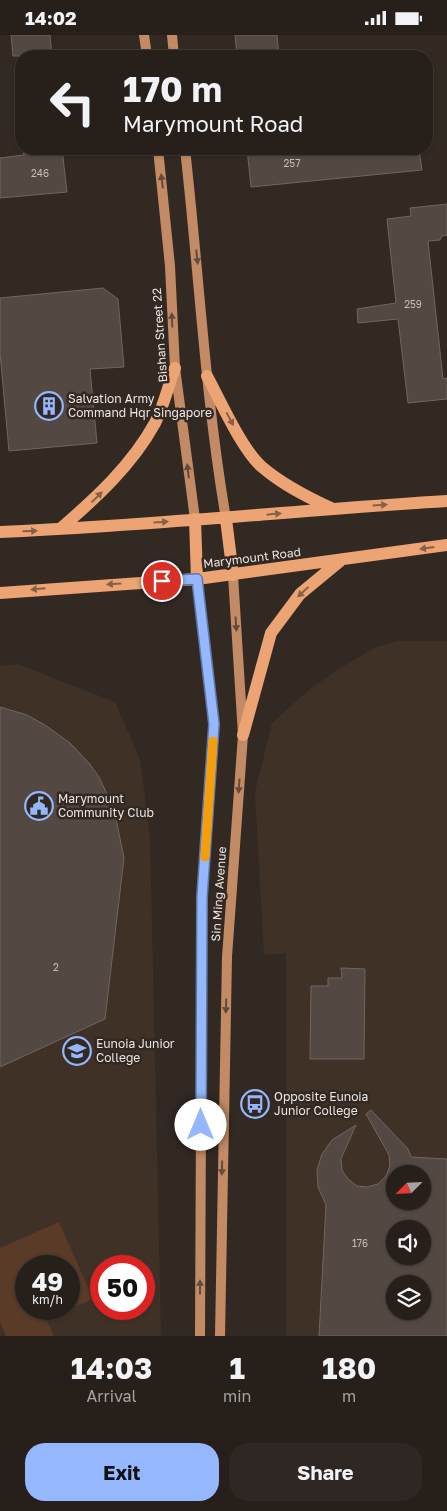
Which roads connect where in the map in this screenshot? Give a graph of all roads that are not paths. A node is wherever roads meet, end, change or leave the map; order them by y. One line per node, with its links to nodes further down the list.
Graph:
1 (144, 35): 3 (main road)
2 (172, 35): 4 (main road)
3 (146, 50)
4 (173, 50)
5 (159, 155): 7 (main road, Bishan Street 22, one-way to 5)
6 (186, 155): 8 (main road, one-way to 8)
7 (175, 368): 11 (main road, Bishan Street 22, one-way to 7); 13 (main road, one-way to 7)
8 (207, 376): 10 (main road, one-way to 10); 12 (main road)
9 (447, 501): 10 (main road, one-way to 9)
10 (331, 508): 12 (main road, one-way to 10)
11 (194, 519): 12 (main road); 13 (main road, one-way to 11); 18 (main road, Bishan Street 22)
12 (226, 519): 17 (main road)
13 (60, 529): 14 (main road, one-way to 13)
14 (0, 532)
15 (447, 545): 16 (main road, Marymount Road, one-way to 16)
16 (340, 561): 17 (main road, Marymount Road); 20 (main road, one-way to 20)
17 (233, 575): 18 (main road, Marymount Road); 20 (main road, Sin Ming Avenue, one-way to 20)
18 (197, 579): 19 (main road, Marymount Road, one-way to 19); 21 (main road, Sin Ming Avenue, one-way to 18)
19 (0, 593)
20 (243, 735): 22 (main road, Sin Ming Avenue, one-way to 22)
21 (200, 1336)
22 (220, 1336)

